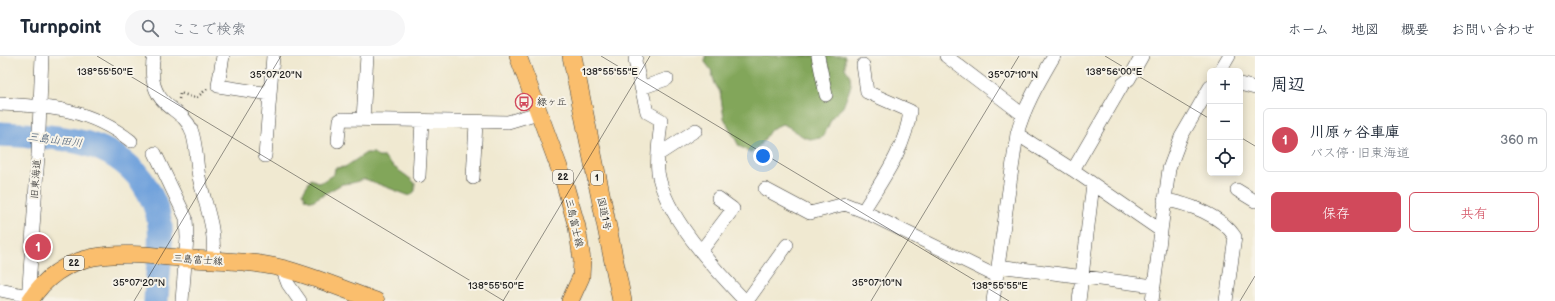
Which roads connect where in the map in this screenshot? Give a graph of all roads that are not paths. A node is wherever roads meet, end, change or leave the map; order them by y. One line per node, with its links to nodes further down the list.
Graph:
1 (42, 56): 24 (street, 旧東海道)
2 (154, 56): 51 (street)
3 (223, 56): 21 (street)
4 (273, 56): 21 (street)
5 (367, 56): 27 (street)
6 (518, 56): 25 (main road, 三島富士線 / 22)
7 (572, 56): 62 (highway, 国道1号 / 1)
8 (636, 56): 18 (street)
9 (818, 56): 22 (street)
10 (946, 56): 26 (street)
11 (1054, 56): 26 (street)
12 (1142, 56): 37 (street)
13 (1229, 56): 15 (street)
14 (863, 65): 46 (street)
15 (1222, 68)
16 (667, 78): 18 (street)
17 (1243, 85): 19 (street)
18 (641, 88): 35 (street)
19 (1255, 88)
20 (1207, 92): 44 (street)
21 (270, 94): 36 (street)
22 (826, 95)
23 (0, 104): 24 (street)
24 (40, 107): 32 (street); 57 (street, 旧東海道)
25 (538, 113): 29 (street); 61 (main road, 三島富士線 / 22)
26 (1022, 114): 31 (street)
27 (363, 119): 28 (street); 33 (street)
28 (422, 121): 29 (street); 38 (street)
29 (476, 123): 39 (street)
30 (696, 130): 35 (street)
31 (1017, 134): 37 (street); 53 (street)
32 (132, 141)
33 (338, 141)
34 (155, 153): 50 (street)
35 (659, 154): 49 (street)
36 (265, 156)
37 (1074, 170): 40 (street)
38 (419, 176)
39 (473, 178)
40 (1093, 184): 47 (street); 54 (street)
41 (766, 188): 46 (street)
42 (1237, 190): 45 (street)
43 (718, 198): 49 (street)
44 (1164, 200): 47 (street); 67 (street)
45 (1255, 201)
46 (864, 211): 53 (street)
47 (1160, 230): 55 (street)
48 (787, 245): 63 (street)
49 (701, 251): 63 (street)
50 (182, 259): 51 (main road, 三島富士線 / 22); 57 (main road, 三島富士線 / 22); 58 (street)
51 (213, 261): 52 (main road, 三島富士線 / 22)
52 (282, 268): 59 (street); 60 (main road, 三島富士線 / 22)
53 (997, 271): 54 (street); 64 (street)
54 (1083, 277): 55 (street); 65 (street)
55 (1154, 286): 66 (street)
56 (0, 290): 57 (street)
57 (29, 299)
58 (182, 301)
59 (300, 301)
60 (376, 301)
61 (570, 301)
62 (622, 301)
63 (746, 301)
64 (993, 301)
65 (1079, 301)
66 (1152, 301)
67 (1226, 301)

